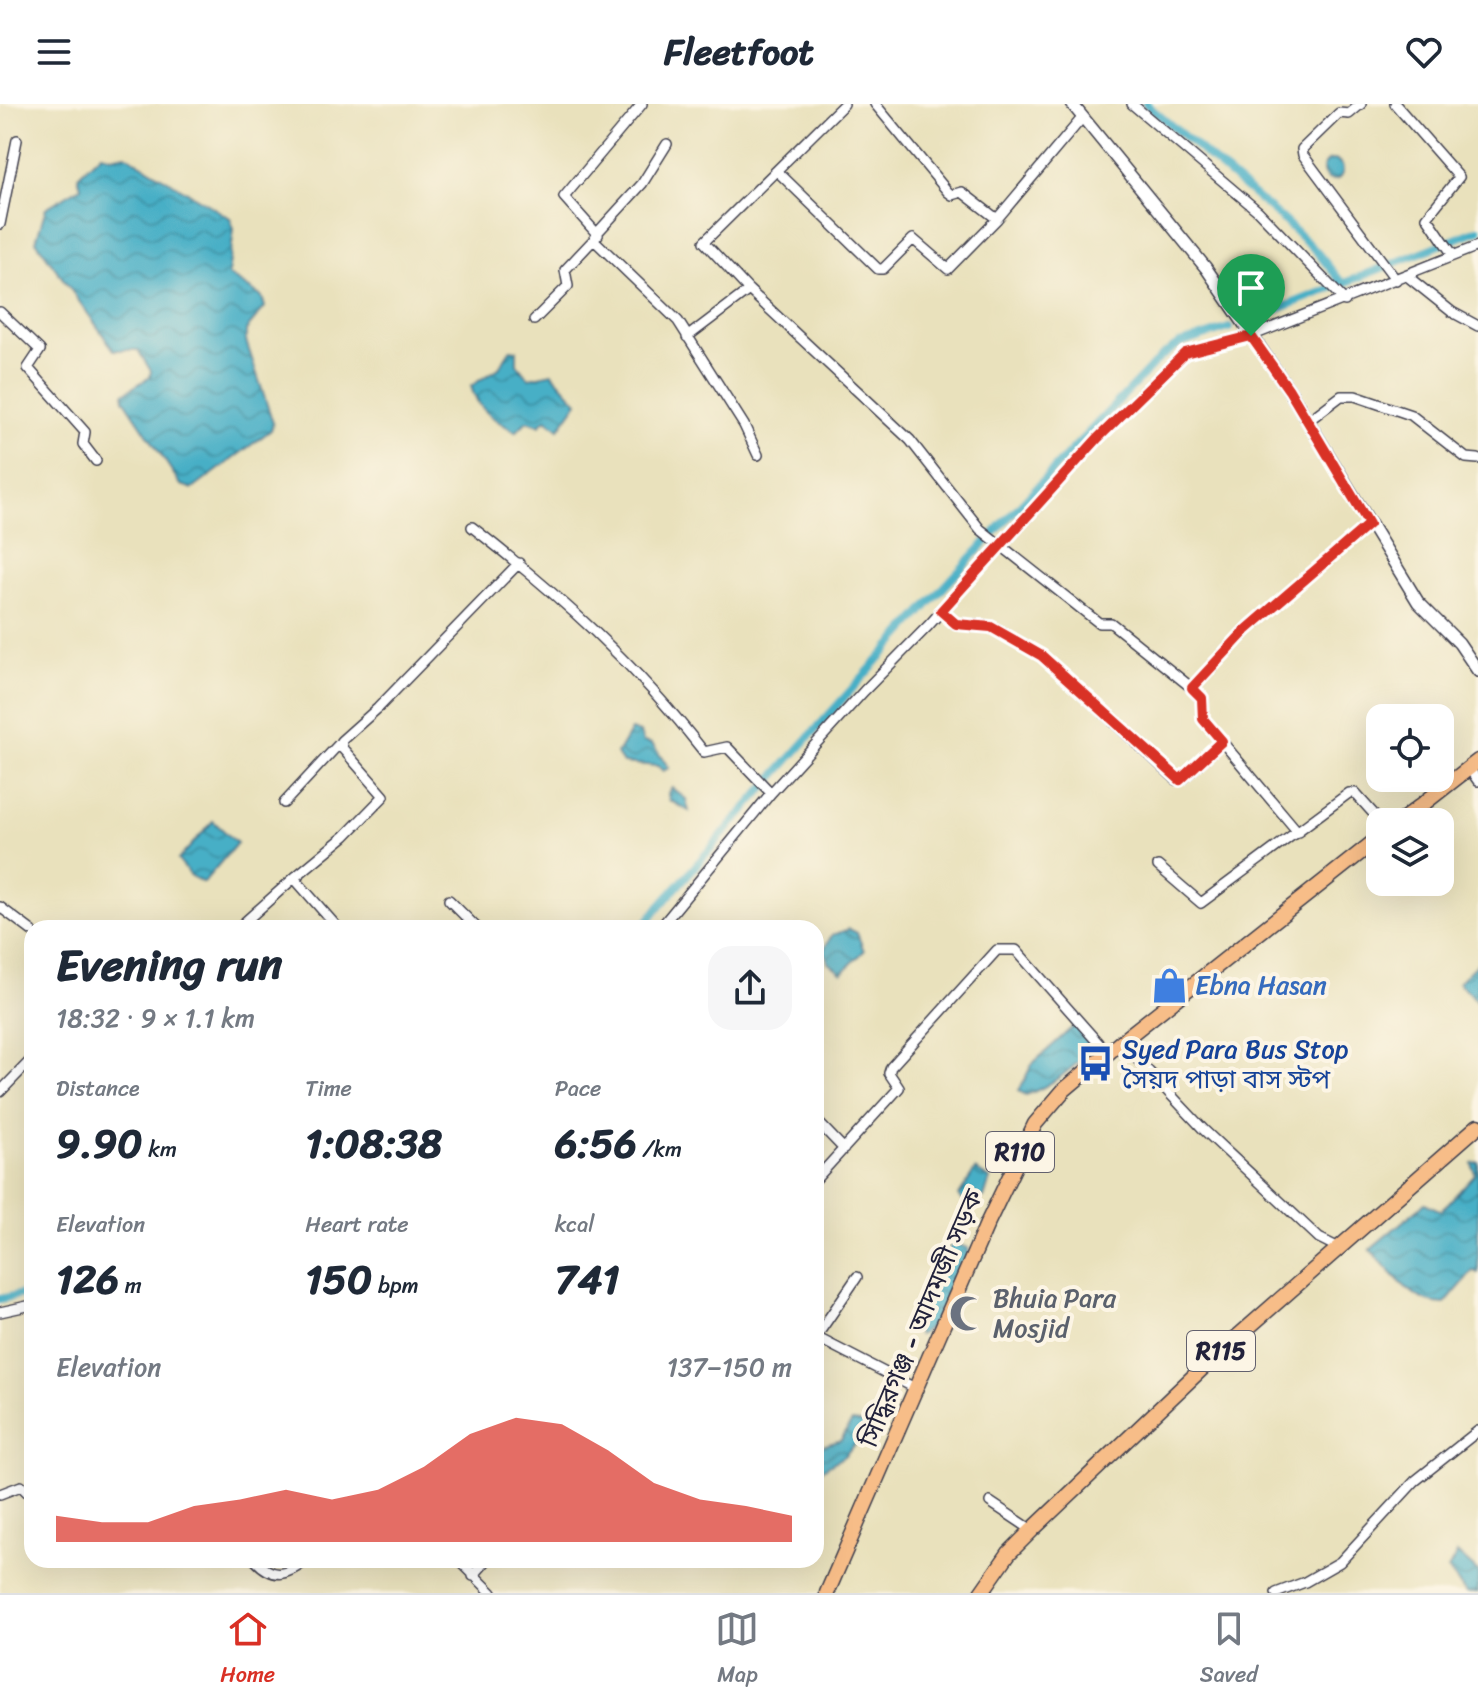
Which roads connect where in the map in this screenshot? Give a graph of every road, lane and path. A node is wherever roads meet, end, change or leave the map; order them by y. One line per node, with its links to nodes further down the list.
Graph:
1 (844, 104): 11 (street)
2 (875, 104): 12 (street)
3 (1072, 104): 8 (street)
4 (1361, 104): 18 (street)
5 (1395, 104): 16 (street)
6 (638, 106): 14 (street)
7 (1141, 107): 20 (street)
8 (1082, 118): 12 (street); 24 (street)
9 (17, 140): 13 (street)
10 (667, 144): 14 (street)
11 (777, 171): 12 (street); 19 (street)
12 (997, 219)
13 (0, 224)
14 (596, 236): 22 (street); 25 (street)
15 (1478, 246): 16 (street)
16 (1451, 252): 17 (street)
17 (1407, 276): 18 (street); 23 (street)
18 (1394, 277): 20 (street)
19 (749, 290): 25 (street); 32 (street)
20 (1342, 298): 24 (street)
21 (0, 312): 29 (street)
22 (534, 320)
23 (1478, 326)
24 (1251, 336): 26 (street); 32 (street)
25 (687, 337): 27 (street)
26 (1308, 421): 28 (street); 30 (street)
27 (758, 455)
28 (1478, 459)
29 (96, 461)
30 (1369, 524): 35 (street); 36 (street)
31 (472, 527): 33 (street)
32 (996, 542): 34 (street); 36 (street)
33 (519, 563): 38 (street); 40 (street)
34 (941, 611): 37 (street); 40 (street)
35 (1478, 671)
36 (1192, 688): 37 (street)
37 (1222, 741): 44 (street)
38 (339, 744): 41 (street); 47 (street)
39 (1475, 770): 43 (main road)
40 (769, 791): 53 (street)
41 (284, 803)
42 (1367, 808): 44 (street)
43 (1420, 808)
44 (1298, 832): 46 (street)
45 (1366, 848): 55 (main road, সিদ্ধিরগঞ্জ - আদমজী সড়ক / R110)
46 (1158, 866)
47 (294, 878): 50 (street); 51 (street)
48 (449, 900): 52 (street)
49 (0, 907): 54 (street)
50 (247, 920)
51 (331, 920)
52 (469, 920)
53 (666, 920)
54 (24, 925)
55 (1121, 1042): 56 (main road, সিদ্ধিরগঞ্জ - আদমজী সড়ক / R110); 63 (street)
56 (1108, 1054): 61 (street); 69 (main road, সিদ্ধিরগঞ্জ - আদমজী সড়ক / R110)
57 (24, 1067): 58 (street)
58 (0, 1092)
59 (1478, 1126): 63 (main road, R115)
60 (824, 1128): 61 (street)
61 (844, 1149): 62 (street)
62 (824, 1170)
63 (1339, 1248): 74 (main road, R115)
64 (857, 1277): 67 (street)
65 (24, 1307): 66 (street)
66 (0, 1312)
67 (824, 1325)
68 (824, 1341): 69 (street)
69 (915, 1388): 81 (main road, সিদ্ধিরগঞ্জ - আদমজী সড়ক / R110)
70 (1478, 1431): 83 (street)
71 (24, 1489): 72 (street)
72 (0, 1494)
73 (990, 1502): 74 (street)
74 (1032, 1530): 82 (main road, R115)
75 (266, 1568): 76 (street)
76 (297, 1568)
77 (466, 1568): 79 (street)
78 (480, 1568): 79 (street)
79 (473, 1576): 80 (street)
80 (492, 1593)
81 (827, 1593)
82 (981, 1593)
83 (1276, 1593)

